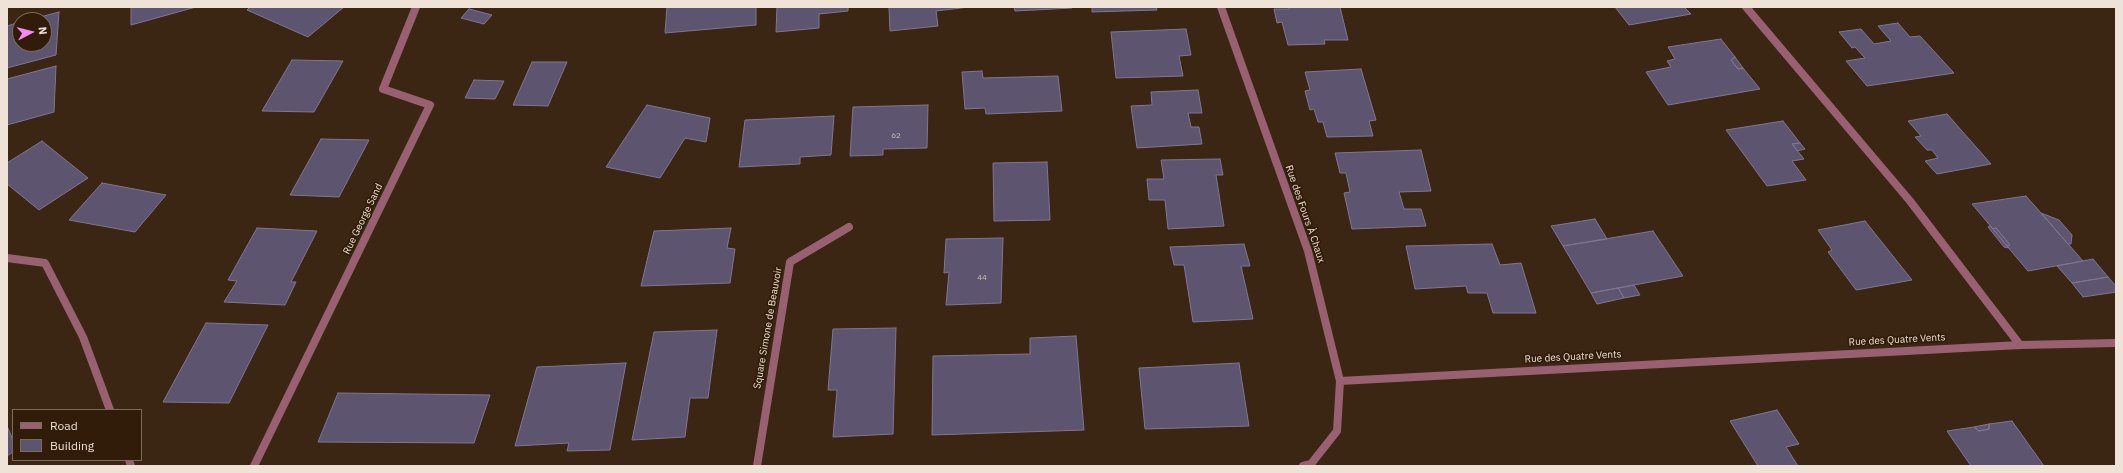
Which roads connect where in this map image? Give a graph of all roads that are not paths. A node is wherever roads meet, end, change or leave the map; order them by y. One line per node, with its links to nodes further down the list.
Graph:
1 (416, 7): 10 (street, Rue George Sand)
2 (1221, 7): 8 (street, Rue des Fours À Chaux)
3 (1746, 7): 7 (street)
4 (849, 227): 11 (street, Square Simone de Beauvoir)
5 (7, 258): 9 (street)
6 (2116, 343): 7 (street, Rue des Quatre Vents)
7 (2020, 345): 8 (street, Rue des Quatre Vents)
8 (1340, 381): 12 (street, Rue des Fours À Chaux)
9 (110, 409)
10 (254, 466)
11 (757, 466)
12 (1303, 466)

